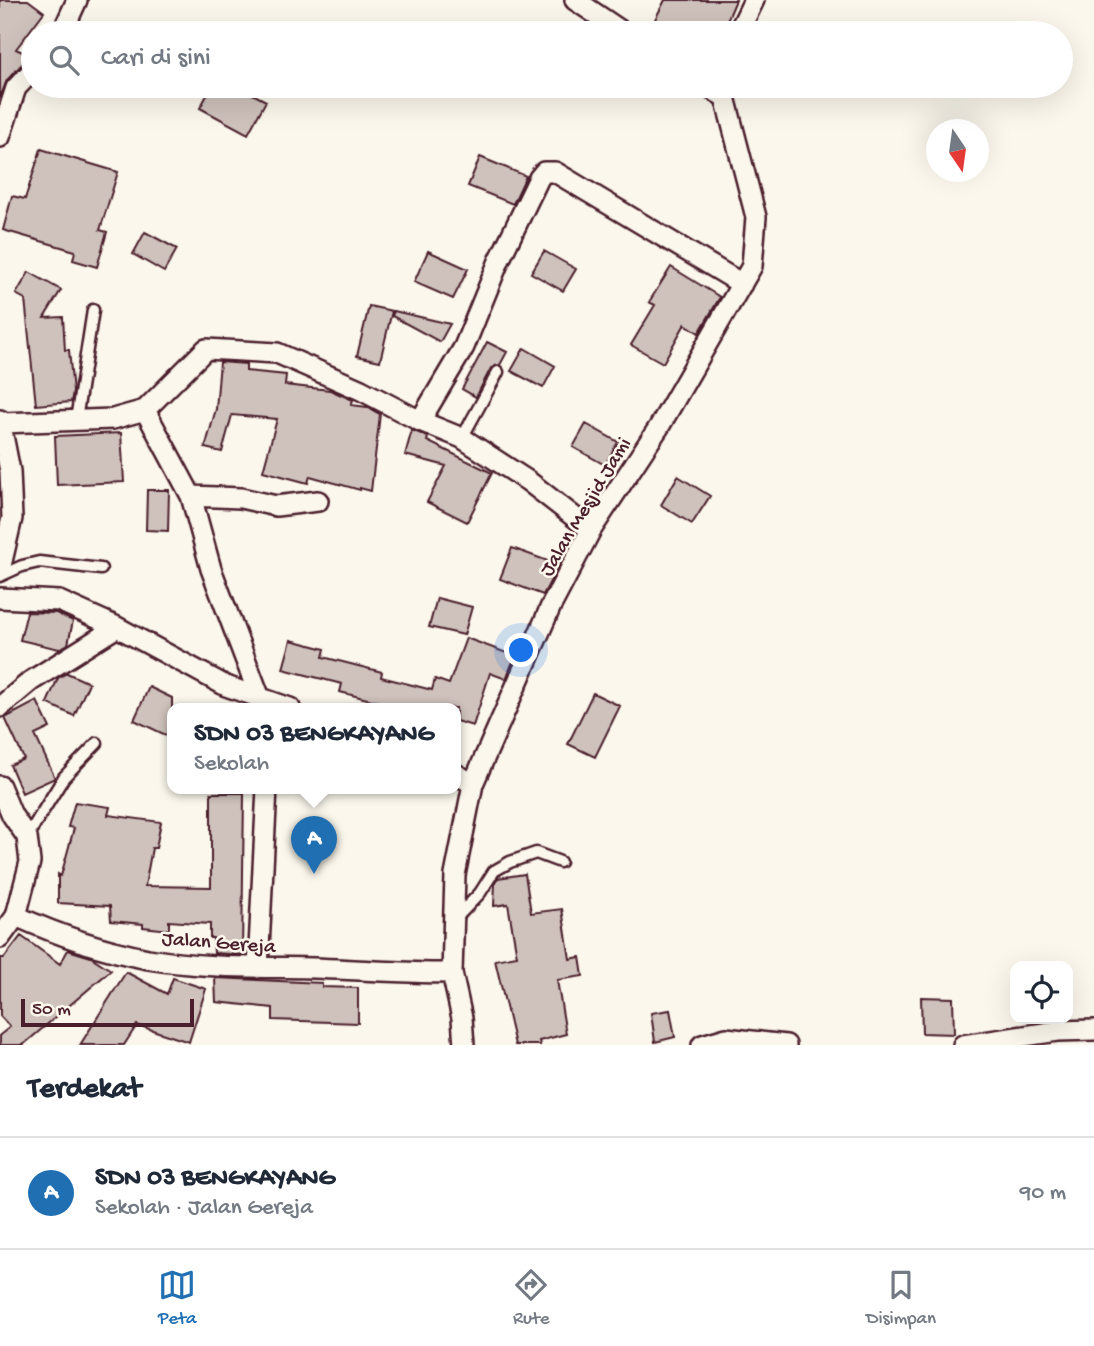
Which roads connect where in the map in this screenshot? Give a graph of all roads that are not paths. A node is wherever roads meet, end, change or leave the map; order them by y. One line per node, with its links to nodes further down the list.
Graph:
1 (76, 0): 4 (street)
2 (575, 0): 5 (street)
3 (754, 0): 6 (street)
4 (67, 21)
5 (606, 21)
6 (744, 21)
7 (21, 83): 9 (street)
8 (727, 98): 10 (street, Jalan Mesjid Jami)
9 (0, 137)
10 (742, 284): 16 (street); 20 (street, Jalan Mesjid Jami)
11 (93, 310): 14 (lane)
12 (498, 372): 17 (lane)
13 (145, 410): 14 (street); 16 (street); 18 (street)
14 (76, 420): 15 (street)
15 (0, 421): 22 (street)
16 (420, 421): 17 (street)
17 (462, 438): 20 (street)
18 (191, 496): 19 (street); 26 (street)
19 (318, 501)
20 (591, 530): 31 (street, Jalan Mesjid Jami)
21 (101, 569): 23 (lane)
22 (0, 570)
23 (0, 576)
24 (0, 598): 25 (street)
25 (117, 627): 26 (street); 28 (street)
26 (260, 698): 27 (street)
27 (274, 703)
28 (0, 707)
29 (96, 743): 34 (lane)
30 (461, 777): 31 (street)
31 (473, 784): 37 (street, Jalan Mesjid Jami)
32 (0, 786): 34 (street)
33 (267, 794): 39 (street)
34 (27, 837): 36 (street)
35 (560, 862): 37 (lane)
36 (16, 916): 38 (street); 39 (street, Jalan Gereja)
37 (454, 920): 40 (street, Jalan Mesjid Jami)
38 (0, 939)
39 (258, 968): 40 (street, Jalan Gereja)
40 (453, 972): 43 (street, Jalan Mesjid Jami)
41 (1094, 1030): 42 (street); 46 (street)
42 (1094, 1040)
43 (464, 1045)
44 (702, 1045): 45 (street)
45 (783, 1045)
46 (963, 1045)

